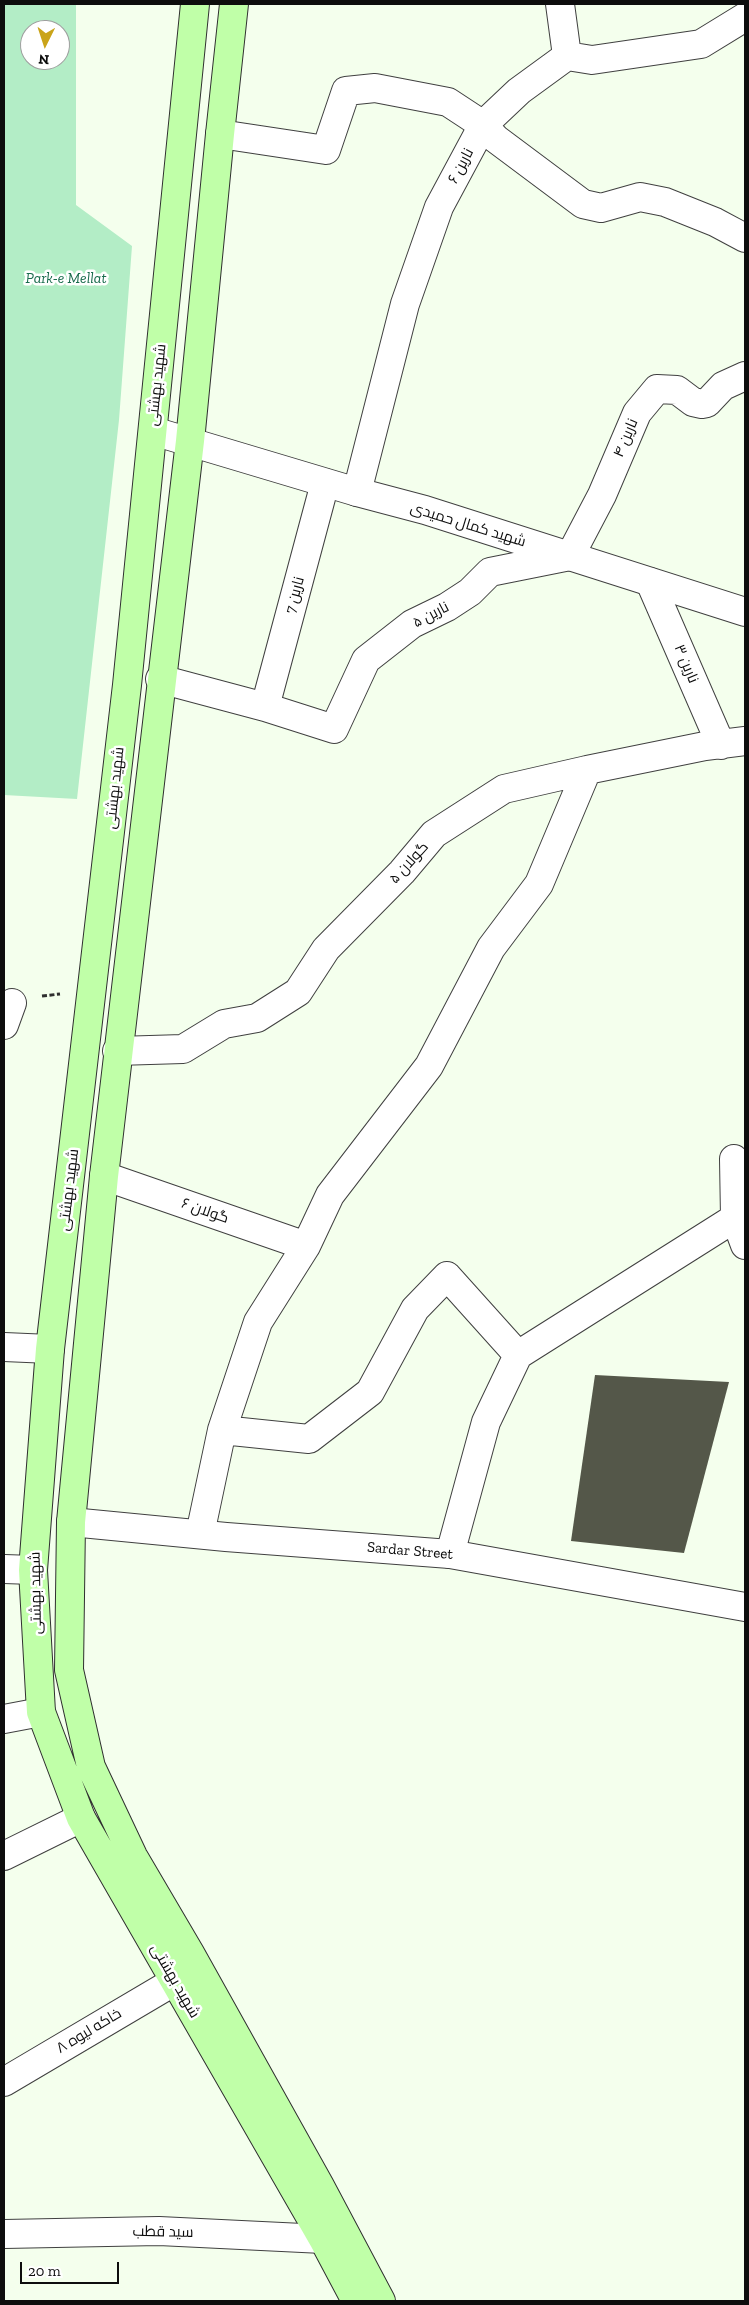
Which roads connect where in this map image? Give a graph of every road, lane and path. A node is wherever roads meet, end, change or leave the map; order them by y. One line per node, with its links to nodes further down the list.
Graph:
1 (195, 4): 10 (main road, شهید بهشتی)
2 (234, 4): 7 (main road, شهید بهشتی)
3 (560, 4): 5 (street)
4 (745, 17): 5 (street)
5 (567, 56): 6 (street, نارین ۶)
6 (483, 125): 7 (street); 8 (street); 13 (street, نارین ۶)
7 (220, 134): 11 (main road, شهید بهشتی)
8 (745, 238)
9 (745, 376): 14 (street, نارین ۴)
10 (152, 431): 11 (street, شهید کمال حمیدی); 28 (main road, شهید بهشتی)
11 (190, 441): 12 (street, شهید کمال حمیدی); 17 (main road, شهید بهشتی)
12 (325, 483): 13 (street, شهید کمال حمیدی); 18 (street, نارین 7)
13 (357, 492): 14 (street, شهید کمال حمیدی)
14 (570, 556): 15 (street, شهید کمال حمیدی); 18 (street, نارین ۵)
15 (650, 582): 16 (street, شهید کمال حمیدی); 19 (street, نارین ۳)
16 (745, 612)
17 (160, 679): 18 (street); 21 (main road, شهید بهشتی)
18 (265, 707)
19 (733, 743): 20 (street, گولان ۵)
20 (587, 770): 21 (street, گولان ۵); 26 (street)
21 (117, 1051): 23 (main road, شهید بهشتی)
22 (734, 1159): 24 (street)
23 (104, 1176): 26 (street, گولان ۶); 31 (main road, شهید بهشتی)
24 (735, 1218): 25 (street); 29 (street)
25 (745, 1245)
26 (306, 1246): 30 (street)
27 (4, 1347): 28 (street)
28 (50, 1349): 35 (main road, شهید بهشتی)
29 (518, 1354): 30 (street); 33 (street)
30 (222, 1430): 32 (street)
31 (71, 1522): 32 (street, Sardar Street); 46 (main road, شهید بهشتی)
32 (200, 1534): 33 (street, Sardar Street)
33 (450, 1554): 36 (street, Sardar Street)
34 (4, 1569): 35 (street)
35 (33, 1570): 37 (main road, شهید بهشتی)
36 (745, 1608)
37 (41, 1712): 38 (street); 39 (main road, شهید بهشتی)
38 (4, 1719)
39 (81, 1818): 40 (street); 41 (main road, شهید بهشتی)
40 (4, 1856)
41 (175, 1981): 42 (street, خاکه لیوه ۸); 44 (main road, شهید بهشتی)
42 (4, 2082)
43 (4, 2234): 44 (street, سید قطب)
44 (323, 2239): 45 (main road, شهید بهشتی)
45 (356, 2301)
46 (380, 2301)

